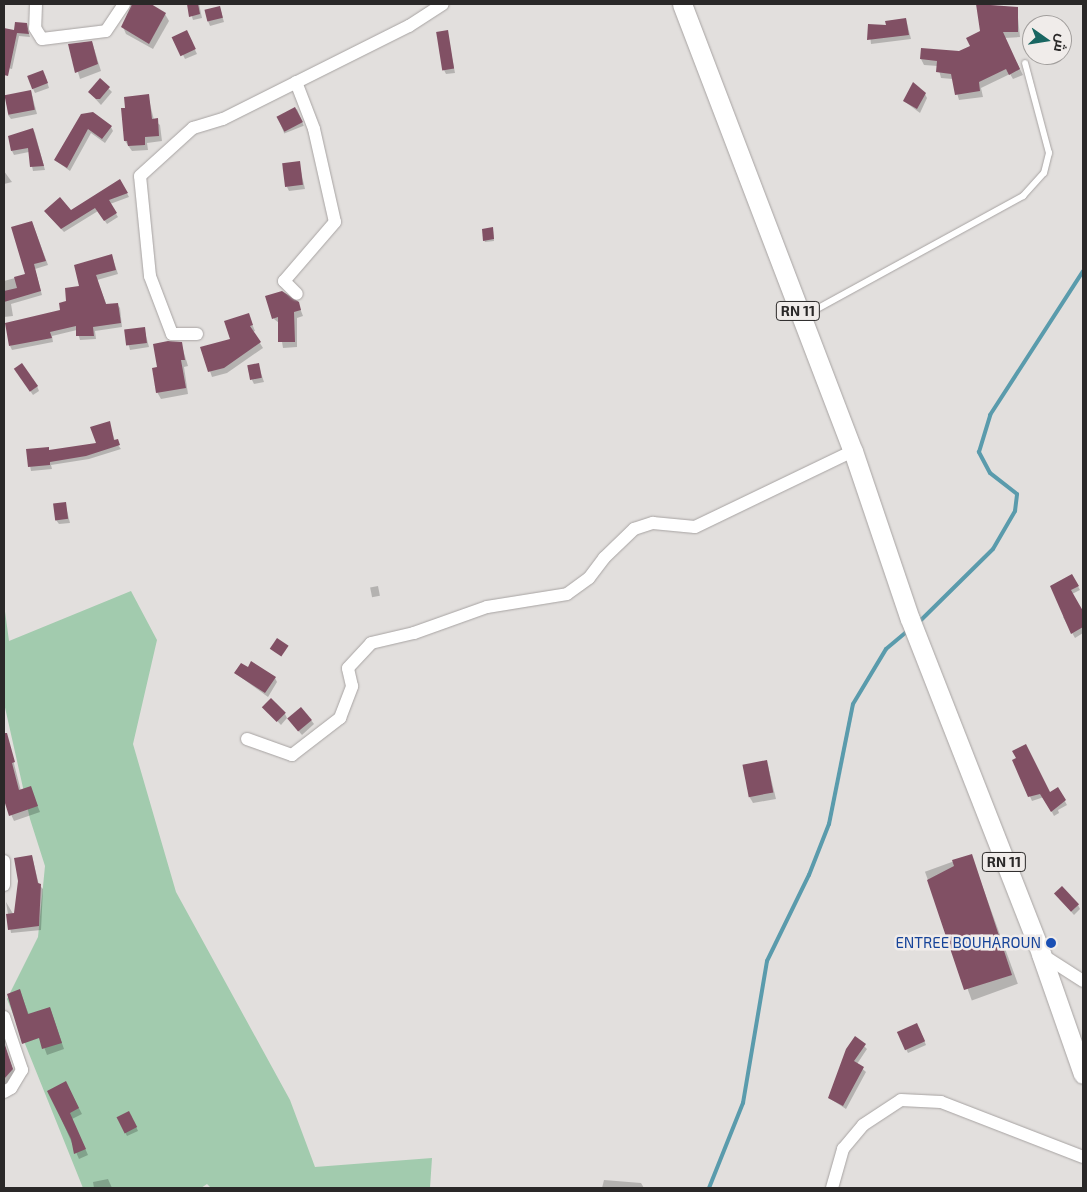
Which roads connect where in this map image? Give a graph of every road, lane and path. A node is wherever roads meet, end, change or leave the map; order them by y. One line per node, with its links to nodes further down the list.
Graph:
1 (36, 4): 2 (street)
2 (124, 4)
3 (443, 4): 6 (street)
4 (682, 4): 8 (main road, RN 11)
5 (1026, 65): 8 (lane)
6 (296, 82): 7 (street); 9 (street)
7 (297, 294)
8 (801, 317): 10 (main road, RN 11)
9 (197, 334)
10 (853, 451): 11 (street); 14 (main road, RN 11)
11 (247, 739)
12 (4, 860): 13 (street)
13 (4, 885)
14 (1041, 954): 15 (street); 17 (main road, RN 11)
15 (1083, 981)
16 (4, 1017): 18 (street)
17 (1083, 1074)
18 (4, 1092)
19 (1083, 1157): 20 (street)
20 (832, 1188)

